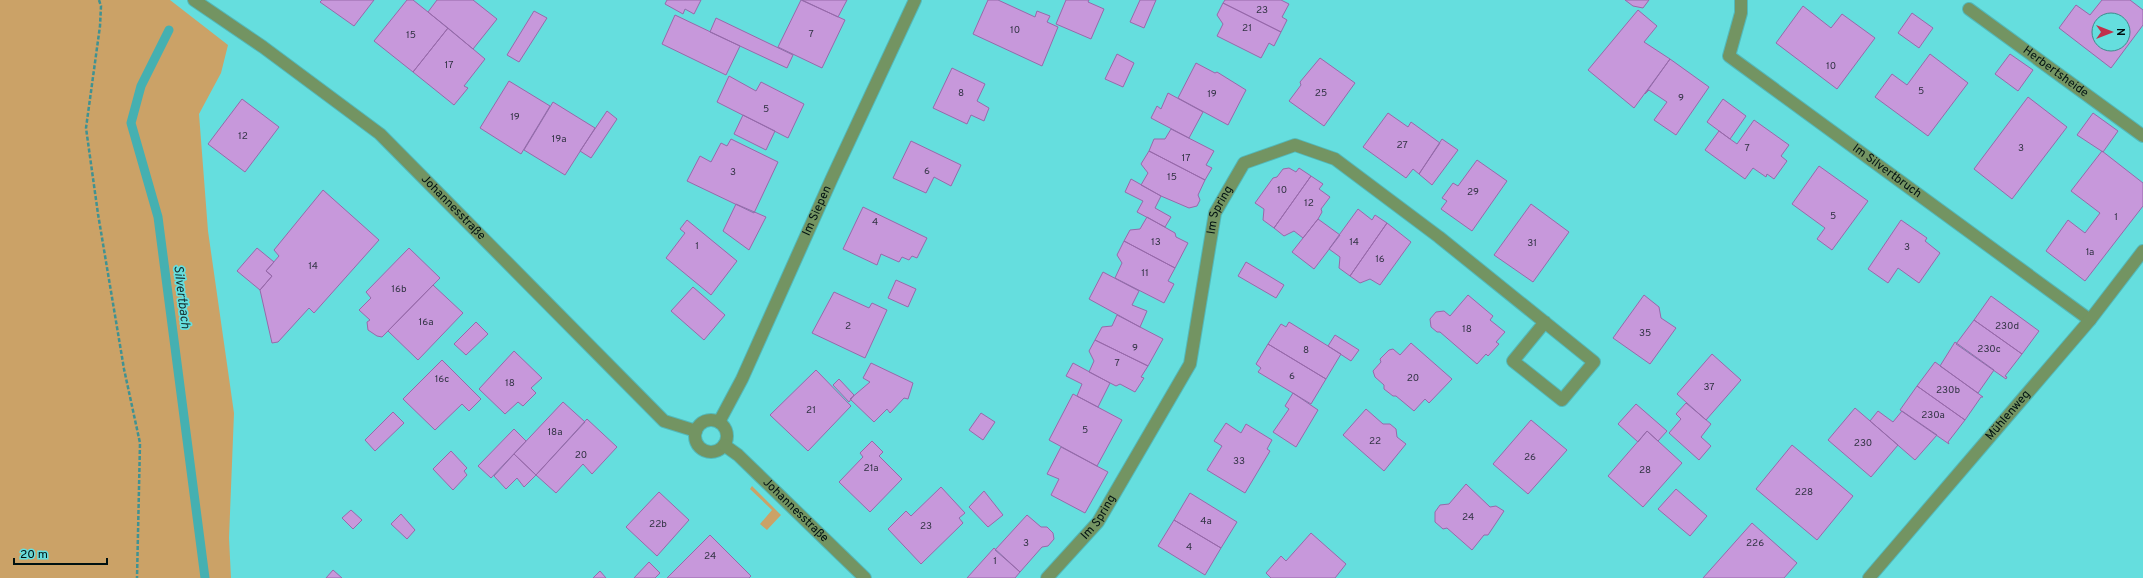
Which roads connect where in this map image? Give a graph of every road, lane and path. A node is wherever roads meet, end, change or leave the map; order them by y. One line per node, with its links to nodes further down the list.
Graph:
1 (99, 0): 13 (path)
2 (194, 0): 11 (street, Johannesstraße)
3 (915, 0): 10 (street, Im Siepen)
4 (1741, 0): 8 (street, Im Silvertbruch)
5 (1969, 9): 6 (street, Herbertsheide)
6 (2143, 136)
7 (2143, 251): 8 (street, Mühlenweg)
8 (2090, 320): 16 (street, Mühlenweg)
9 (1545, 322): 9 (street, Im Spring); 15 (street, Im Spring)
10 (719, 422): 11 (street); 12 (street)
11 (696, 431): 12 (street)
12 (724, 445): 14 (street, Johannesstraße)
13 (137, 578)
14 (865, 578)
15 (1047, 578)
16 (1869, 578)

